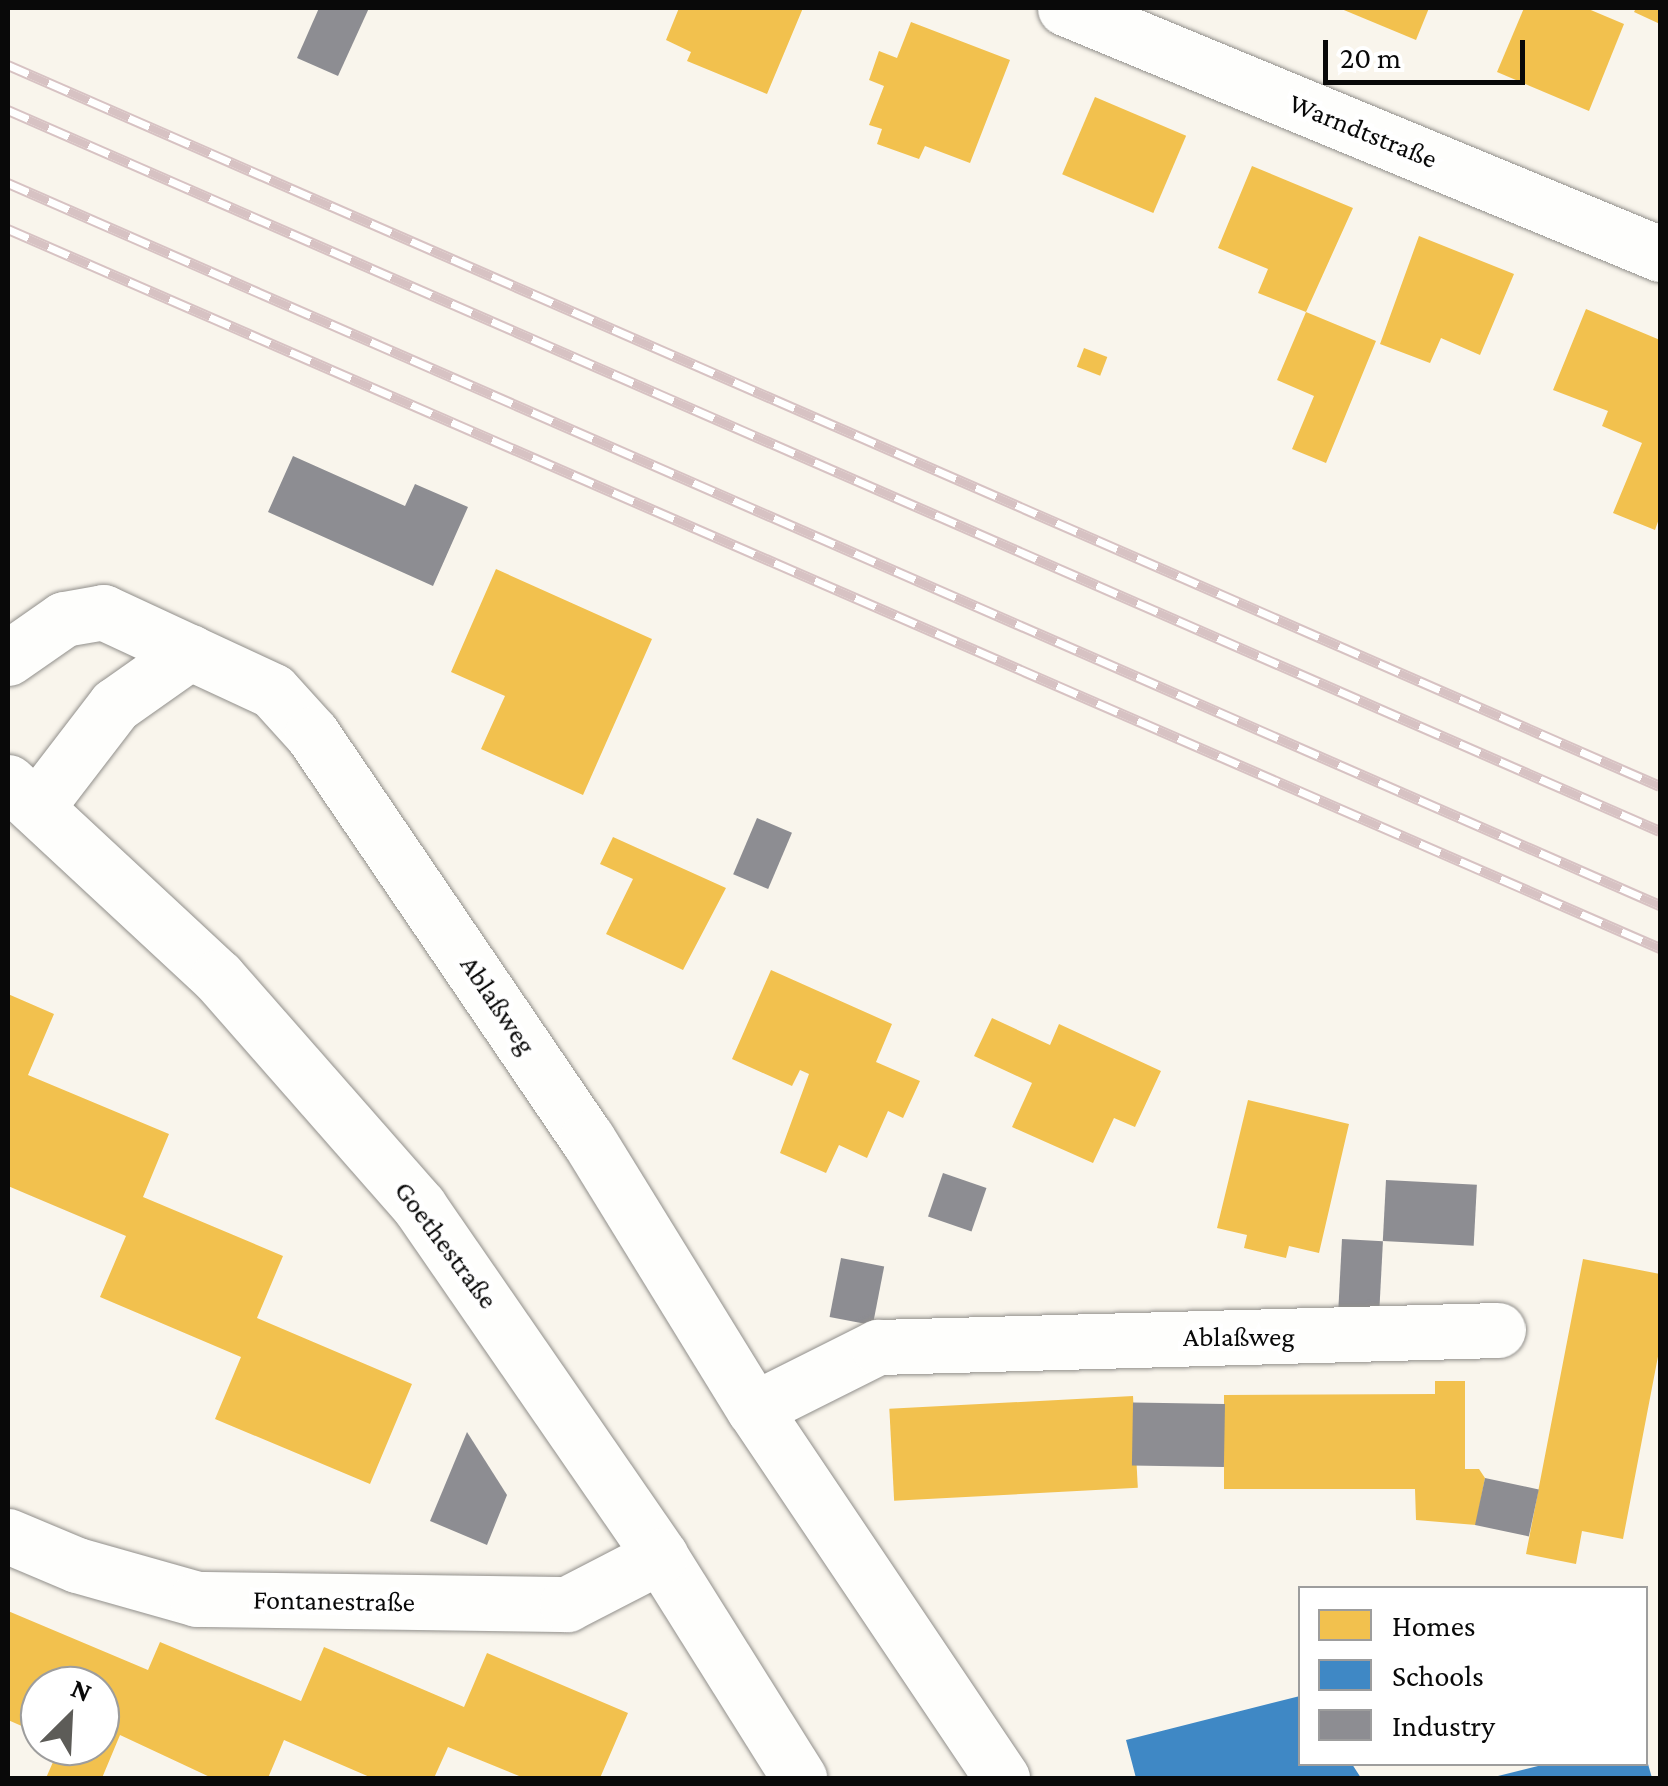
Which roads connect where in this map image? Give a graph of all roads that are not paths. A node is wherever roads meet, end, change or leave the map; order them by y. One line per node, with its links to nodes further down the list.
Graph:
1 (1065, 8): 2 (street, Warndtstraße)
2 (1660, 254)
3 (190, 652): 4 (street, Ablaßweg); 5 (street); 7 (street, Ablaßweg)
4 (8, 658)
5 (23, 793): 9 (street, Goethestraße)
6 (1498, 1330): 7 (street, Ablaßweg)
7 (754, 1409): 11 (street, Ablaßweg)
8 (8, 1536): 9 (street, Fontanestraße)
9 (660, 1556): 10 (street, Goethestraße)
10 (798, 1778)
11 (1002, 1778)

